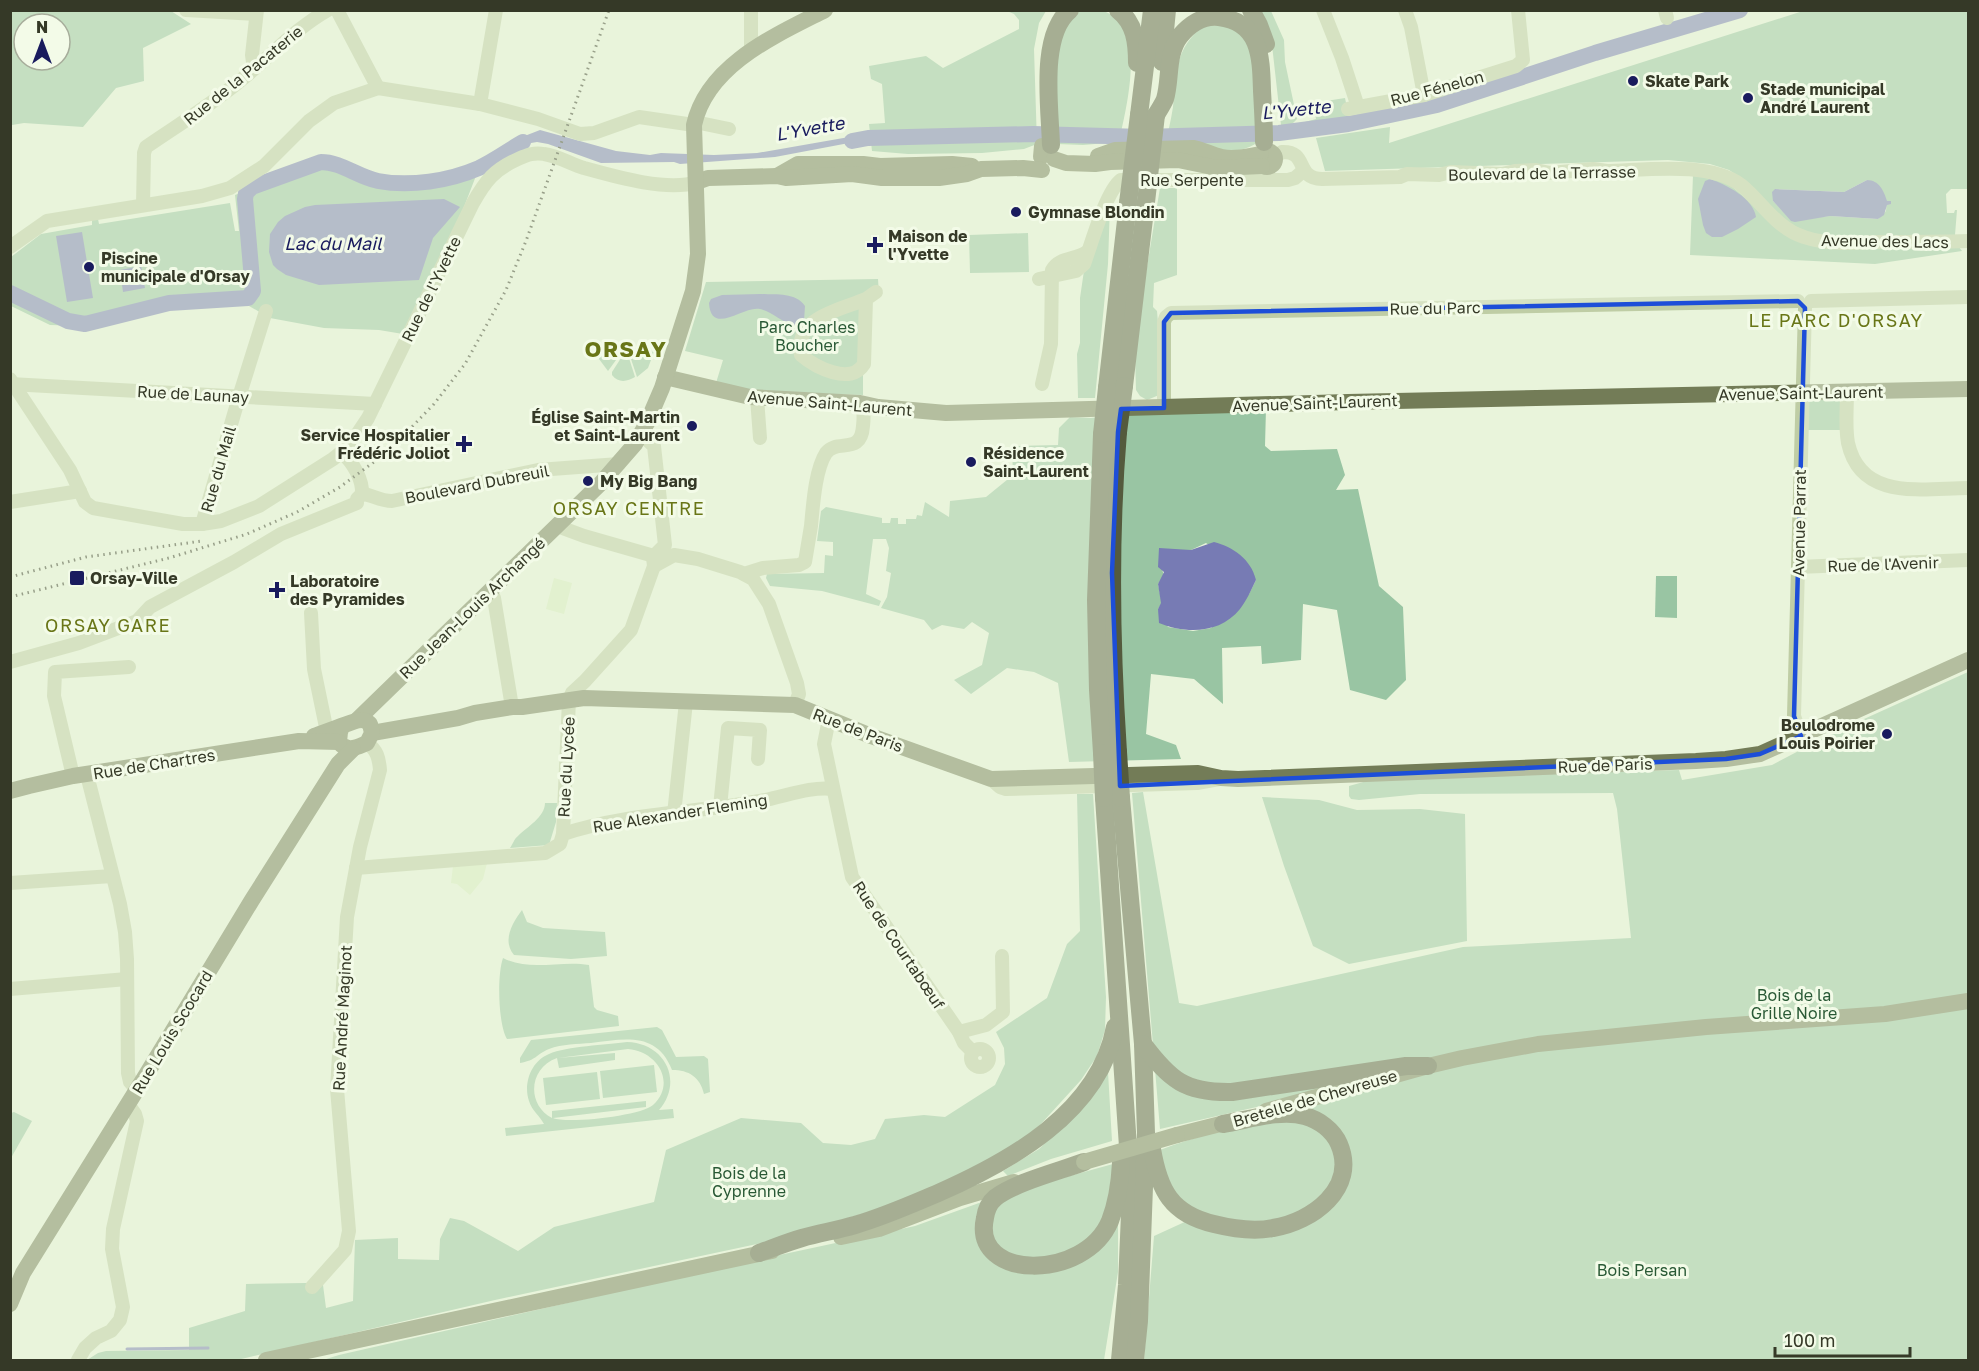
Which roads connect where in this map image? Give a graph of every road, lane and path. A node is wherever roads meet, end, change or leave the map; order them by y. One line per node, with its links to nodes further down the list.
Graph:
1 (186, 10): 16 (street)
2 (328, 10): 18 (street, Rue de la Pacaterie)
3 (337, 10): 20 (street)
4 (496, 10): 22 (street)
5 (751, 10): 17 (street)
6 (825, 10): 17 (main road)
7 (1054, 10): 27 (highway)
8 (1070, 10): 27 (highway)
9 (1118, 10): 19 (highway)
10 (1152, 10): 19 (highway)
11 (1167, 10): 23 (highway)
12 (1251, 10): 26 (highway)
13 (1323, 10): 21 (street, Rue Fénelon)
14 (1405, 10): 21 (street)
15 (1518, 10): 21 (street, Rue Fénelon)
16 (257, 12): 18 (street)
17 (751, 50): 24 (main road)
18 (254, 69): 30 (street, Rue de la Pacaterie)
19 (1142, 87): 23 (highway)
20 (378, 88): 22 (street); 30 (street)
21 (1424, 95)
22 (480, 104): 24 (street)
23 (1147, 115): 26 (highway); 41 (highway, bridge); 41 (highway, bridge)
24 (694, 123): 25 (street); 29 (main road, Rue Jean-Louis Archangé)
25 (729, 129)
26 (1267, 146): 27 (main road); 28 (street, Boulevard de la Terrasse)
27 (1048, 151): 29 (main road)
28 (1303, 171): 31 (street, Boulevard de la Terrasse); 40 (street, Rue Serpente)
29 (697, 182): 38 (main road, Rue Jean-Louis Archangé); 48 (street, Rue de l'Yvette)
30 (143, 205): 33 (street)
31 (1802, 237): 32 (street, Avenue des Lacs)
32 (1968, 241)
33 (10, 247)
34 (871, 296): 34 (street)
35 (1968, 297): 36 (street, Rue du Parc)
36 (1805, 304): 44 (street, Avenue Parrat); 49 (street, Rue du Parc)
37 (266, 311): 45 (street, Rue du Mail)
38 (665, 377): 46 (main road, Avenue Saint-Laurent); 50 (main road, Rue Jean-Louis Archangé)
39 (12, 383): 45 (street, Rue de Launay); 55 (street)
40 (1042, 384)
41 (1115, 387): 83 (highway, bridge)
42 (1968, 389): 43 (main road, Avenue Saint-Laurent)
43 (1847, 392): 44 (main road, Avenue Saint-Laurent); 54 (street)
44 (1802, 394): 49 (main road, Avenue Saint-Laurent); 63 (street, Avenue Parrat)
45 (238, 397): 48 (street, Rue de Launay); 58 (street, Rue du Mail)
46 (757, 398): 47 (main road, Avenue Saint-Laurent); 51 (street)
47 (860, 403): 49 (main road, Avenue Saint-Laurent); 64 (street)
48 (375, 404): 52 (street, Rue de l'Yvette)
49 (1164, 408)
50 (641, 434): 53 (main road, Rue Jean-Louis Archangé); 60 (street)
51 (760, 438)
52 (342, 453): 56 (street); 58 (street, Rue de l'Yvette)
53 (619, 464): 56 (street, Boulevard Dubreuil); 59 (main road, Rue Jean-Louis Archangé)
54 (1968, 488)
55 (80, 491): 57 (street); 58 (street, Rue de l'Yvette)
56 (363, 498): 68 (street, Boulevard Dubreuil)
57 (10, 502)
58 (202, 524)
59 (557, 526): 60 (street); 65 (main road, Rue Jean-Louis Archangé)
60 (662, 556): 62 (street); 64 (street); 70 (street)
61 (1968, 560): 63 (street, Rue de l'Avenir)
62 (698, 564)
63 (1798, 567): 78 (street, Avenue Parrat)
64 (744, 574): 74 (street, Rue de Paris)
65 (490, 591): 75 (street); 77 (main road, Rue Jean-Louis Archangé)
66 (310, 613): 77 (street, Rue André Maginot)
67 (1968, 660): 78 (main road, Rue de Paris)
68 (10, 662)
69 (129, 667): 80 (street)
70 (585, 681): 71 (street); 72 (street)
71 (597, 698): 72 (main road); 73 (main road)
72 (569, 700): 75 (main road); 86 (street, Rue du Lycée)
73 (686, 702): 74 (main road); 85 (street)
74 (795, 705): 78 (main road, Rue de Paris)
75 (512, 707): 77 (main road)
76 (828, 724): 81 (street, Rue de Courtabœuf)
77 (352, 735): 80 (main road, Rue de Chartres); 87 (street, Rue André Maginot); 99 (main road, Rue Louis Scocard)
78 (1801, 736)
79 (758, 759): 84 (street)
80 (80, 776): 82 (main road, Rue de Chartres); 88 (street)
81 (833, 789): 84 (street, Rue Alexander Fleming); 95 (street, Rue de Courtabœuf)
82 (10, 792)
83 (1113, 798): 94 (highway); 96 (highway)
84 (720, 807): 85 (street, Rue Alexander Fleming)
85 (674, 814): 86 (street, Rue Alexander Fleming)
86 (563, 834): 87 (street, Rue Alexander Fleming)
87 (356, 868): 106 (street, Rue André Maginot)
88 (111, 876): 89 (street); 91 (street)
89 (10, 883)
90 (1002, 956): 95 (street)
91 (127, 979): 92 (street); 99 (street)
92 (10, 989)
93 (1968, 1001): 98 (main road, Bretelle de Chevreuse)
94 (1119, 1008): 102 (highway); 105 (highway)
95 (959, 1032): 97 (street, Rue de Courtabœuf)
96 (1143, 1044): 98 (highway); 103 (highway)
97 (973, 1052)
98 (1428, 1066): 101 (main road, Bretelle de Chevreuse)
99 (137, 1090): 100 (main road, Rue Louis Scocard)
100 (128, 1104): 107 (main road, Rue Louis Scocard); 108 (street)
101 (1223, 1124): 103 (highway); 104 (main road, Bretelle de Chevreuse, bridge)
102 (1126, 1132): 104 (highway); 110 (highway)
103 (1146, 1133): 111 (highway)
104 (1084, 1162): 105 (main road, Bretelle de Chevreuse)
105 (759, 1253): 109 (main road, Bretelle de Chevreuse)
106 (312, 1287)
107 (10, 1304)
108 (78, 1360)
109 (266, 1360)
110 (1120, 1360)
111 (1135, 1360)

